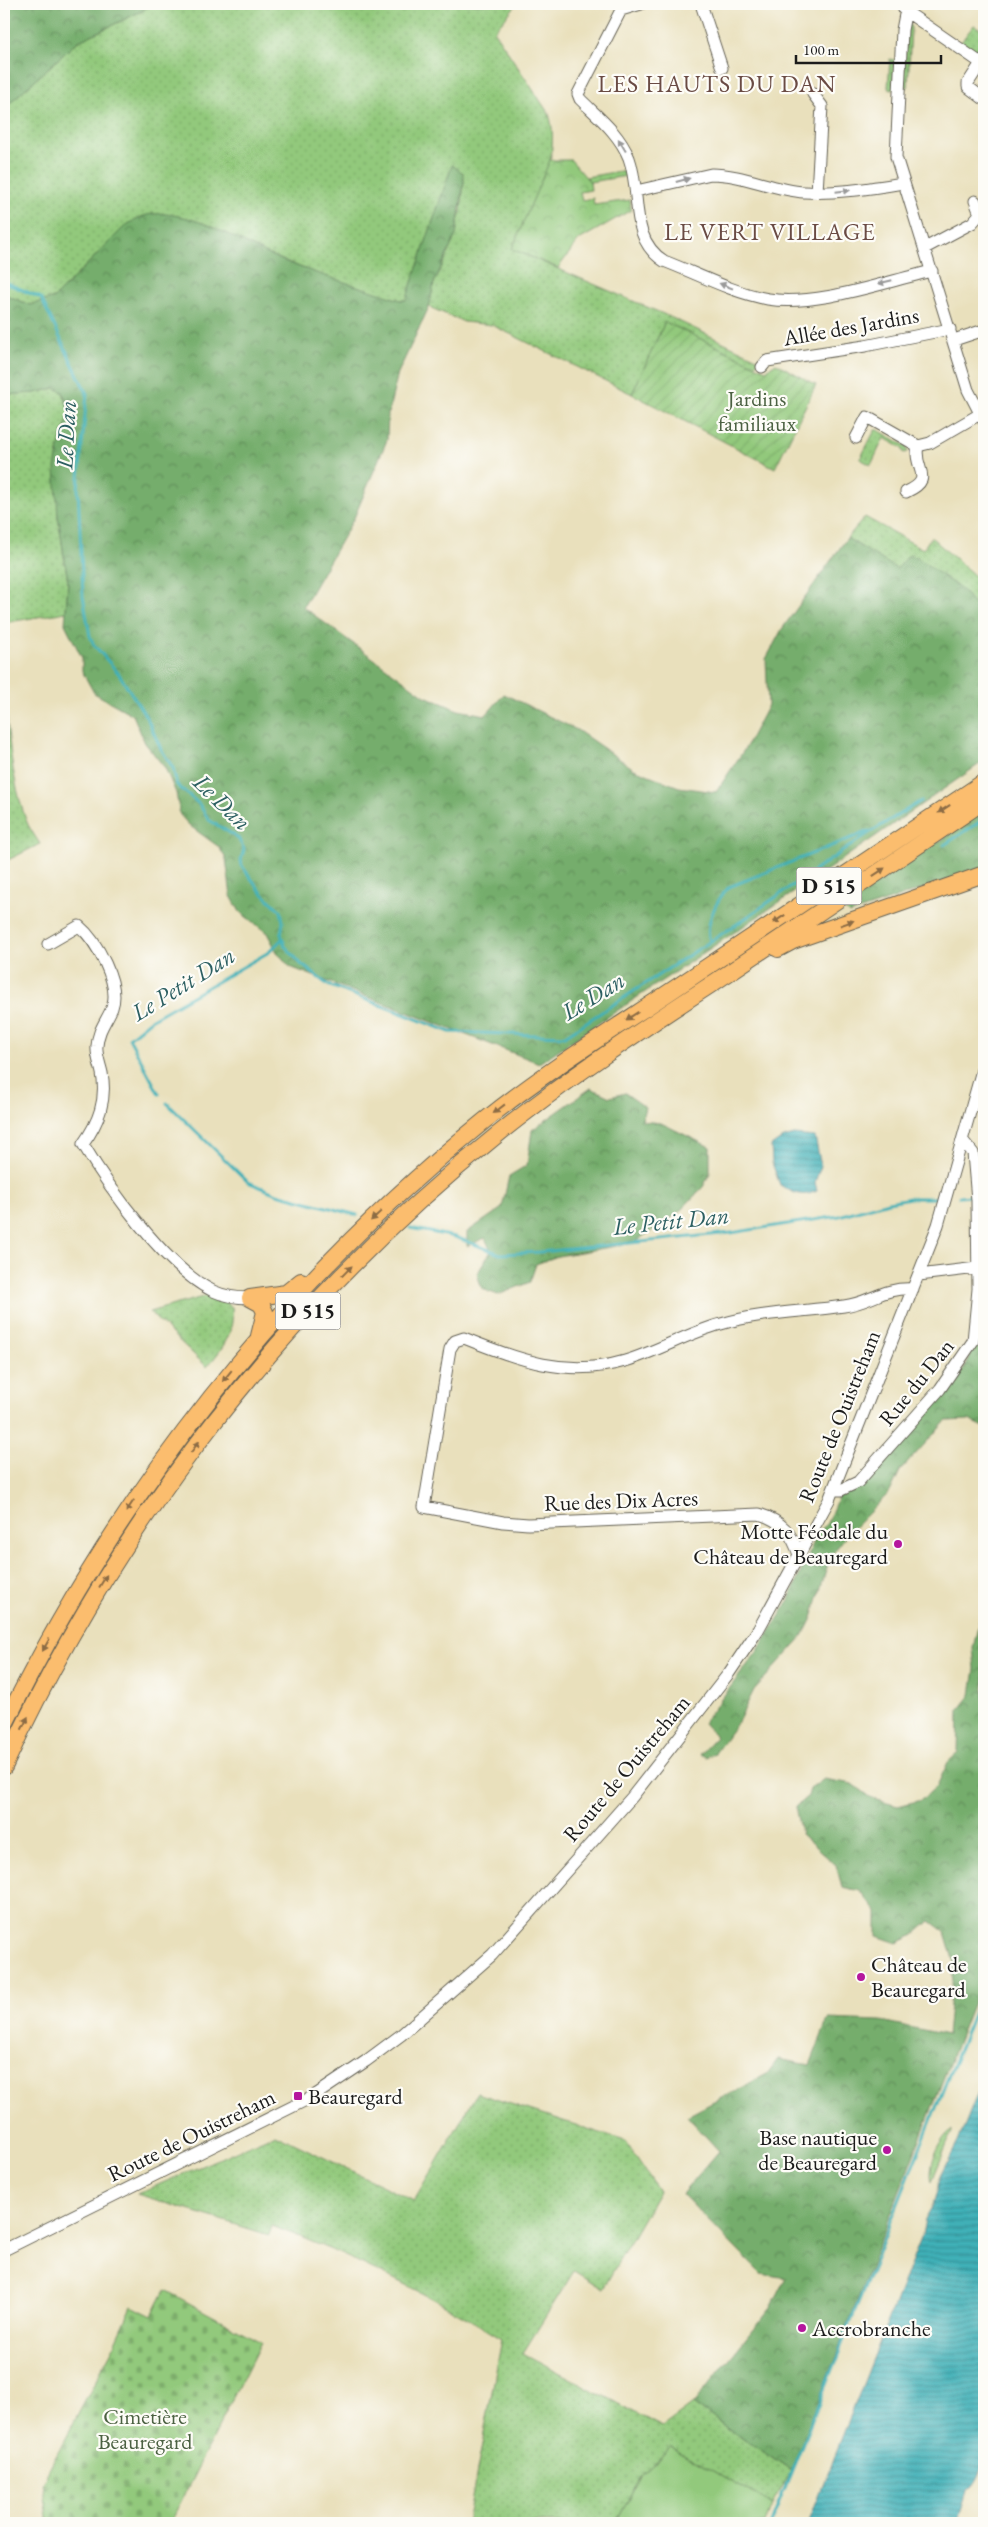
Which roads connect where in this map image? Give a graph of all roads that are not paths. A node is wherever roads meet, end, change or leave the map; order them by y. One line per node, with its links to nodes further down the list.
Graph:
1 (641, 4): 3 (street)
2 (701, 4): 6 (street)
3 (620, 7): 10 (street, one-way to 3)
4 (906, 7): 5 (street); 9 (street)
5 (983, 61): 8 (street)
6 (722, 68)
7 (813, 94): 11 (street)
8 (984, 99)
9 (903, 183): 11 (street, one-way to 9); 13 (street)
10 (636, 191): 11 (street, one-way to 11); 14 (street, one-way to 10)
11 (817, 192)
12 (975, 201): 13 (street)
13 (925, 248): 14 (street)
14 (932, 271): 16 (street)
15 (984, 330): 16 (street, Allée des Jardins)
16 (952, 334): 17 (street, Allée des Jardins); 18 (street)
17 (762, 367)
18 (982, 417): 20 (street)
19 (856, 438): 20 (street)
20 (918, 446): 21 (street)
21 (906, 492)
22 (984, 782): 31 (highway, D 515, one-way to 31)
23 (984, 801): 26 (highway, D 515, one-way to 23)
24 (984, 874): 26 (highway, one-way to 24)
25 (48, 944): 33 (street)
26 (737, 967): 38 (highway, D 515, one-way to 26)
27 (984, 1062): 28 (street, Route de Ouistreham)
28 (964, 1142): 29 (street, Rue du Dan); 30 (street, Route de Ouistreham)
29 (978, 1268): 30 (street); 35 (street, Rue du Dan)
30 (918, 1275): 32 (street, Route de Ouistreham)
31 (316, 1276): 33 (highway); 34 (highway, D 515)
32 (913, 1289): 35 (street, Route de Ouistreham); 36 (street, Rue des Dix Acres)
33 (250, 1298): 34 (highway)
34 (258, 1338): 37 (highway, D 515, one-way to 37)
35 (834, 1489): 36 (street, Route de Ouistreham)
36 (799, 1555): 39 (street, Route de Ouistreham)
37 (4, 1726)
38 (4, 1768)
39 (4, 2250)

